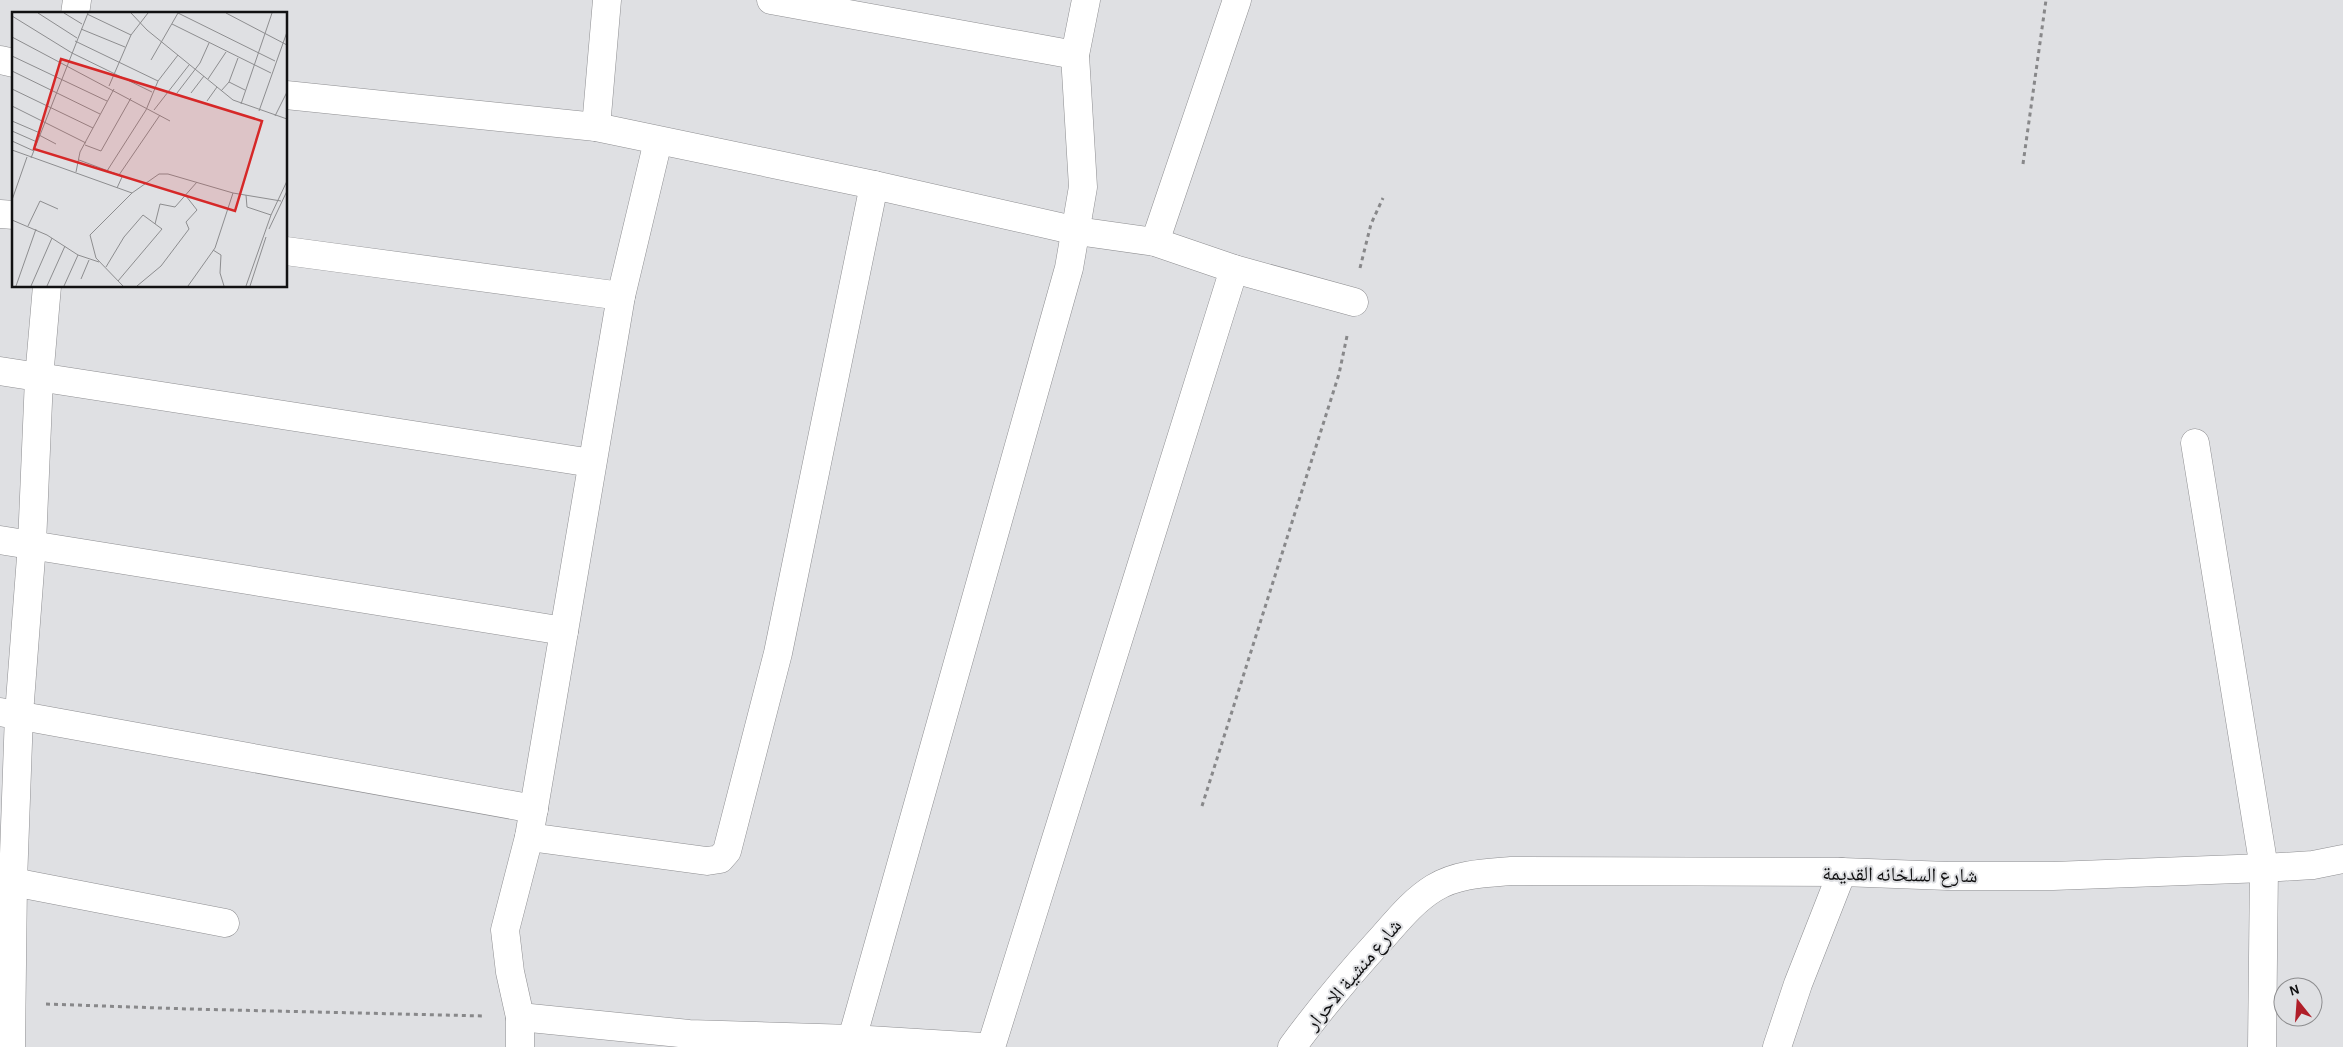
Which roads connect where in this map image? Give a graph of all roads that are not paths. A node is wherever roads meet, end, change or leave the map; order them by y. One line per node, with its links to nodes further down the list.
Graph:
1 (607, 0): 7 (street)
2 (771, 0): 5 (street)
3 (1086, 0): 5 (street)
4 (1237, 0): 11 (street)
5 (1075, 55): 10 (street)
6 (288, 95): 7 (street)
7 (596, 127): 8 (street)
8 (658, 141): 9 (street); 15 (street)
9 (874, 186): 10 (street); 26 (street)
10 (1077, 232): 11 (street); 36 (street)
11 (1155, 242): 13 (street)
12 (288, 251): 15 (street)
13 (1234, 268): 16 (street); 40 (street)
14 (46, 288): 18 (street)
15 (621, 296): 20 (street)
16 (1354, 302)
17 (0, 371): 18 (street)
18 (39, 378): 20 (street); 22 (street)
19 (2195, 443): 29 (street)
20 (592, 463): 23 (street)
21 (0, 540): 22 (street)
22 (32, 544): 23 (street); 24 (street)
23 (564, 631): 25 (street)
24 (10, 713): 25 (street); 27 (street)
25 (534, 809): 26 (street)
26 (529, 837): 35 (street)
27 (7, 851): 31 (street)
28 (2343, 859): 29 (street, شارع السلخانه القديمة)
29 (2264, 868): 30 (street, شارع السلخانه القديمة); 43 (street)
30 (1842, 872): 32 (street, شارع السلخانه القديمة); 42 (street)
31 (13, 882): 33 (street); 34 (street)
32 (1414, 902): 41 (street, شارع منشية الاحرار)
33 (225, 922)
34 (6, 962): 37 (street)
35 (520, 1017): 36 (street); 38 (street)
36 (852, 1039): 39 (street)
37 (11, 1047)
38 (520, 1047)
39 (982, 1047)
40 (991, 1047)
41 (1292, 1047)
42 (1777, 1047)
43 (2262, 1047)

